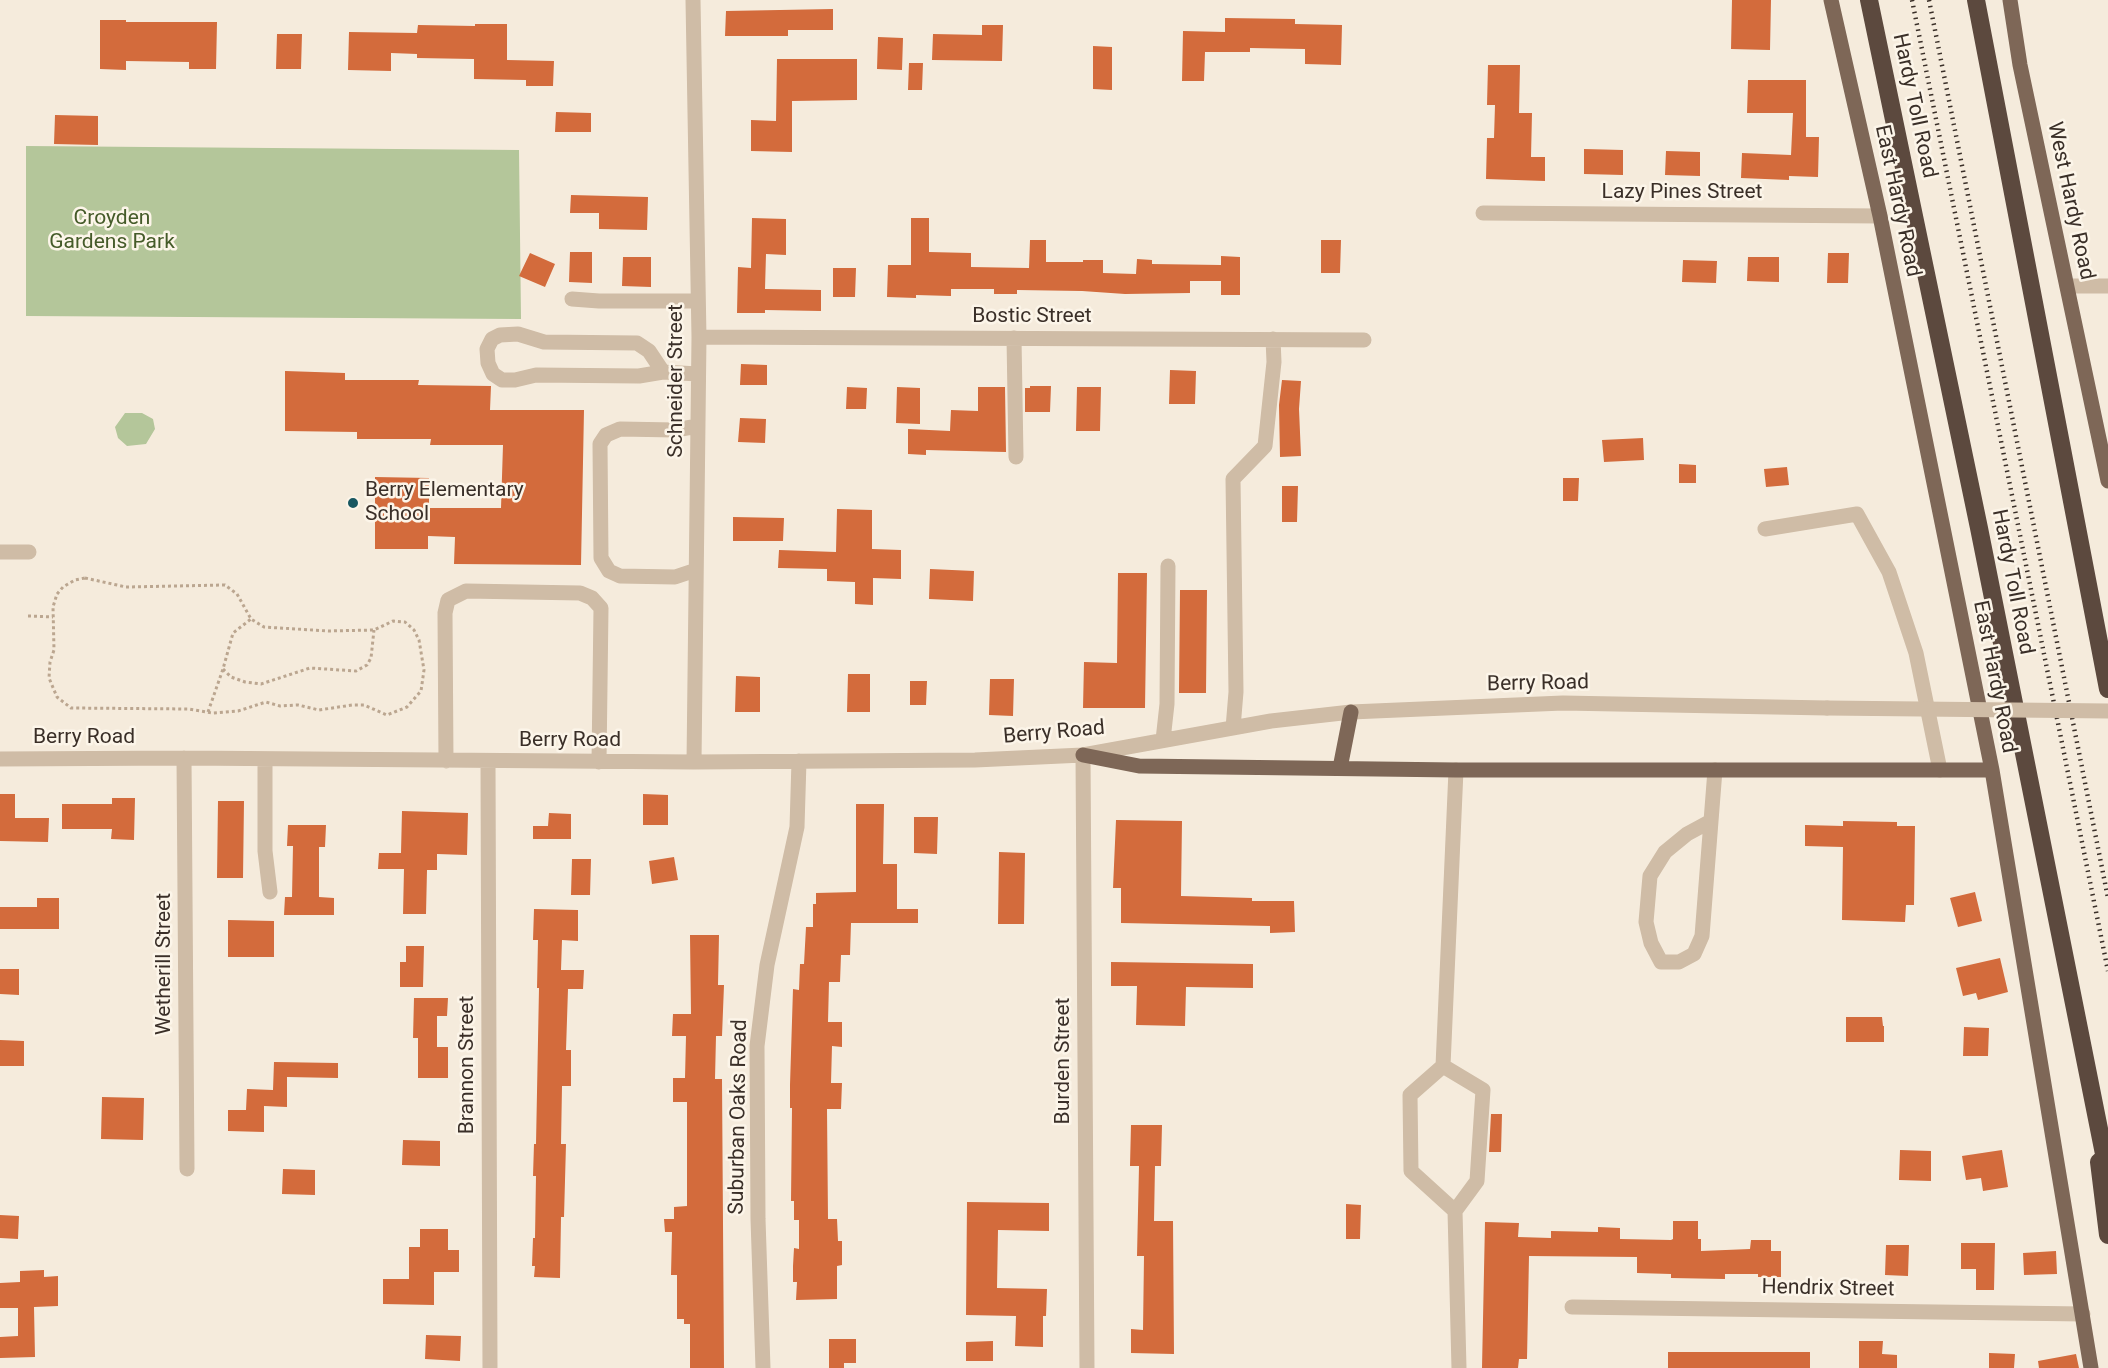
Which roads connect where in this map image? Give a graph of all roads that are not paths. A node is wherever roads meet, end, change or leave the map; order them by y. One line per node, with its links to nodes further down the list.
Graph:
1 (693, 0): 11 (street, Schneider Street)
2 (1831, 0): 7 (main road, East Hardy Road)
3 (1869, 0): 48 (highway, Hardy Toll Road)
4 (1976, 0): 26 (highway)
5 (2010, 0): 8 (main road, West Hardy Road)
6 (1483, 213): 7 (street, Lazy Pines Street)
7 (1880, 216): 44 (main road, East Hardy Road)
8 (2067, 286): 9 (street); 20 (main road, West Hardy Road)
9 (2108, 286)
10 (572, 299): 11 (street)
11 (698, 301): 12 (street, Schneider Street)
12 (699, 337): 13 (street, Bostic Street); 17 (street, Schneider Street)
13 (1014, 338): 14 (street, Bostic Street); 19 (street)
14 (1273, 339): 15 (street, Bostic Street); 29 (street)
15 (1364, 340)
16 (663, 372): 16 (street); 17 (street)
17 (698, 374): 18 (street, Schneider Street)
18 (698, 426): 25 (street, Schneider Street); 25 (street)
19 (1016, 457)
20 (2108, 481)
21 (1765, 529): 43 (street)
22 (0, 552): 23 (street)
23 (29, 552)
24 (1168, 566): 30 (street)
25 (696, 570): 39 (street, Schneider Street)
26 (2108, 689)
27 (2108, 711): 28 (street, Berry Road, bridge)
28 (1351, 712): 29 (street, Berry Road); 40 (main road)
29 (1233, 728): 30 (street, Berry Road)
30 (1163, 740): 31 (street, Berry Road)
31 (1083, 754): 37 (street, Berry Road); 40 (main road); 57 (street, Burden Street)
32 (184, 758): 33 (street, Berry Road); 34 (street, Berry Road); 49 (street, Wetherill Street)
33 (0, 759)
34 (265, 759): 35 (street, Berry Road); 46 (street)
35 (446, 761): 36 (street, Berry Road); 38 (street)
36 (488, 761): 38 (street, Berry Road); 55 (street, Brannon Street)
37 (799, 761): 39 (street, Berry Road); 56 (street, Suburban Oaks Road)
38 (600, 762): 39 (street, Berry Road)
39 (694, 762)
40 (1341, 768): 41 (main road)
41 (1456, 770): 42 (main road); 47 (street)
42 (1715, 770): 43 (main road); 45 (street)
43 (1940, 770): 44 (main road)
44 (1992, 770): 54 (main road, East Hardy Road)
45 (1711, 821): 45 (street)
46 (270, 892)
47 (1443, 1066): 51 (street); 51 (street)
48 (2088, 1074): 50 (highway, Hardy Toll Road); 52 (highway)
49 (187, 1169)
50 (2108, 1174)
51 (1455, 1211): 58 (street)
52 (2108, 1235)
53 (1572, 1307): 54 (street, Hendrix Street)
54 (2083, 1314): 59 (main road, East Hardy Road)
55 (490, 1368)
56 (763, 1368)
57 (1087, 1368)
58 (1459, 1368)
59 (2091, 1368)

